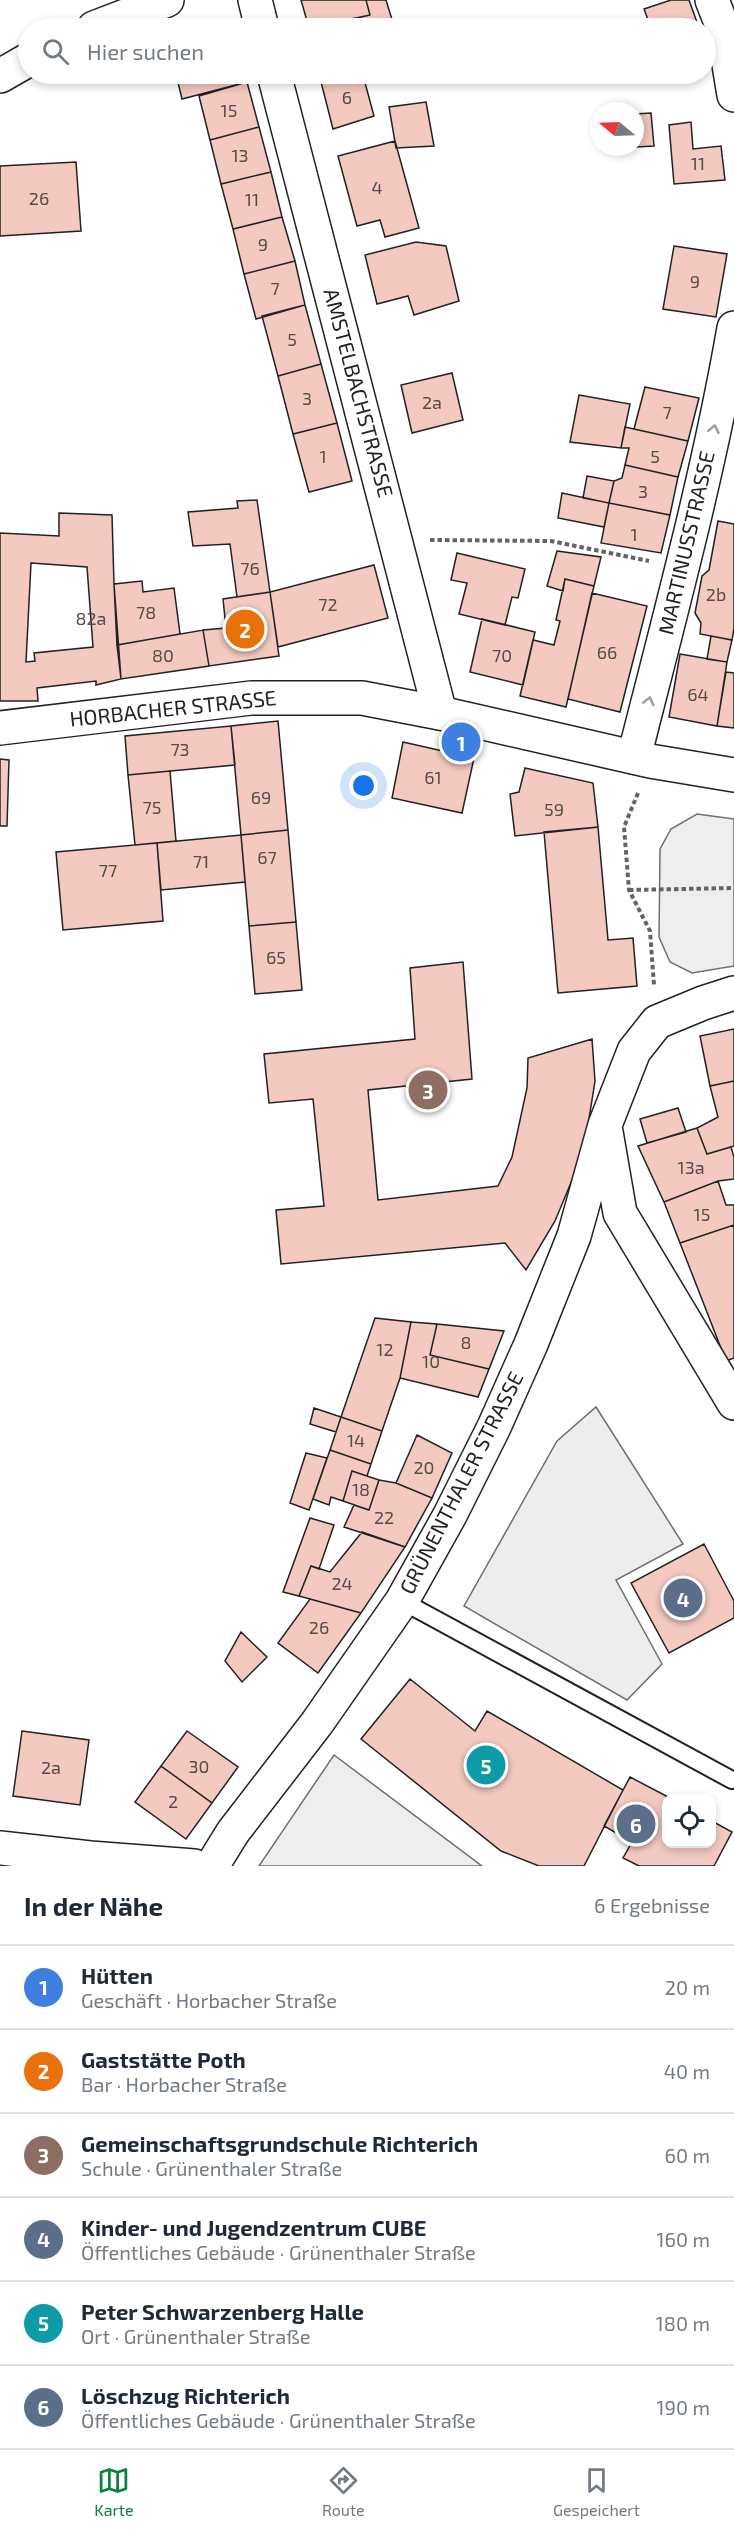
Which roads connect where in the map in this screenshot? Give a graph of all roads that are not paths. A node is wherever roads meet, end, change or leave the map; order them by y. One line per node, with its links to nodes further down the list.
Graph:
1 (167, 0): 4 (street)
2 (255, 0): 5 (street)
3 (712, 0): 9 (street)
4 (120, 18)
5 (260, 18)
6 (18, 66): 7 (street)
7 (0, 76)
8 (277, 84): 12 (street, AMSTELBACHSTRASSE)
9 (734, 95)
10 (734, 328): 11 (street, MARTINUSSTRASSE)
11 (729, 380): 14 (street, MARTINUSSTRASSE, one-way to 11)
12 (440, 713): 13 (street, HORBACHER STRASSE); 14 (street, HORBACHER STRASSE)
13 (0, 728)
14 (642, 759): 15 (street, HORBACHER STRASSE)
15 (734, 775)
16 (734, 993): 17 (street, GRÜNENTHALER STRASSE)
17 (604, 1125): 18 (street); 19 (street, GRÜNENTHALER STRASSE)
18 (734, 1403)
19 (402, 1601): 20 (lane); 23 (street, GRÜNENTHALER STRASSE)
20 (732, 1780)
21 (0, 1848): 22 (street)
22 (194, 1866)
23 (212, 1866)

